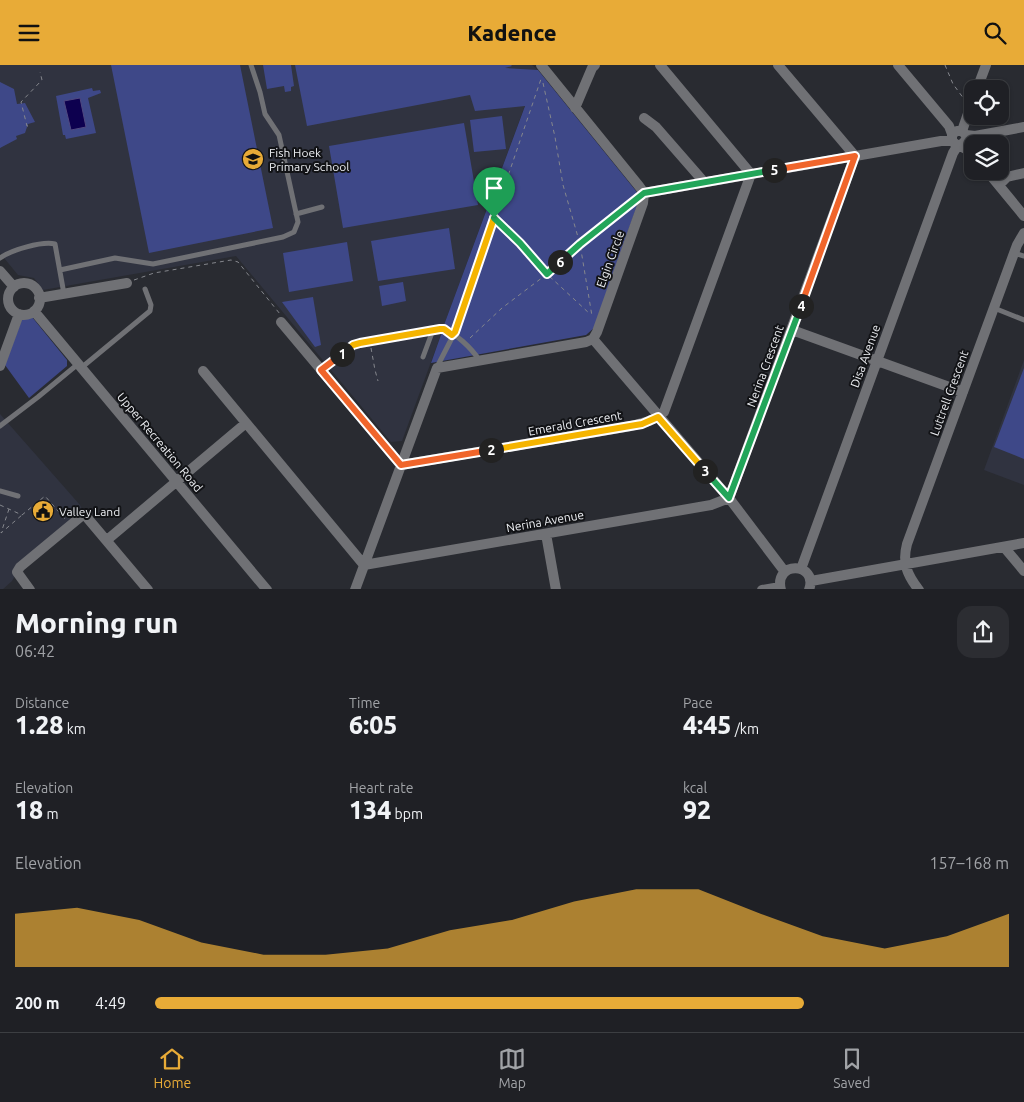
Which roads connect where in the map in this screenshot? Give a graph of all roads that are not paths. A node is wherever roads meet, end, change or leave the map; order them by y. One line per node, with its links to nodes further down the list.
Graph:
1 (251, 65): 22 (lane)
2 (541, 65): 9 (street)
3 (595, 65): 9 (street)
4 (660, 65): 16 (street)
5 (778, 65): 14 (street)
6 (898, 65): 13 (street)
7 (986, 65): 8 (street)
8 (981, 80)
9 (575, 108): 20 (street)
10 (644, 118): 18 (street)
11 (965, 125): 13 (street, Disa Avenue)
12 (1024, 127): 13 (street)
13 (960, 140): 14 (street); 45 (street, Disa Avenue)
14 (855, 156): 16 (street); 41 (street, Nerina Crescent)
15 (1024, 173): 19 (street)
16 (751, 174): 18 (street); 53 (street)
17 (994, 180): 19 (street)
18 (704, 182): 20 (street)
19 (998, 185): 23 (street)
20 (644, 193): 43 (street, Elgin Circle)
21 (322, 207): 22 (lane)
22 (296, 214): 27 (lane)
23 (1024, 216)
24 (1024, 233): 25 (street, Luttrell Crescent)
25 (1019, 255): 35 (street, Luttrell Crescent)
26 (0, 258): 27 (lane)
27 (60, 270): 32 (lane)
28 (0, 271): 30 (street)
29 (127, 283): 32 (street)
30 (14, 287): 33 (street); 34 (street)
31 (144, 289): 48 (lane)
32 (64, 294): 33 (street)
33 (39, 298): 36 (street)
34 (4, 302): 37 (street)
35 (994, 309): 38 (lane); 52 (street, Luttrell Crescent)
36 (34, 311): 37 (street); 48 (street, Upper Recreation Road)
37 (19, 314): 47 (street)
38 (1024, 321)
39 (281, 322): 50 (street)
40 (433, 330): 42 (lane); 44 (lane); 50 (lane)
41 (792, 330): 45 (street); 60 (street, Nerina Crescent)
42 (454, 334): 46 (lane); 49 (lane)
43 (593, 339): 46 (street); 53 (street)
44 (423, 357)
45 (877, 360): 52 (street); 67 (street, Disa Avenue)
46 (480, 361): 49 (street)
47 (0, 366)
48 (80, 366): 55 (lane); 57 (street, Upper Recreation Road)
49 (437, 368): 56 (street)
50 (321, 370): 56 (street)
51 (202, 371): 54 (street)
52 (963, 393): 65 (street, Luttrell Crescent)
53 (658, 417): 56 (street, Emerald Crescent); 60 (street)
54 (246, 423): 57 (street); 66 (street)
55 (0, 426)
56 (401, 465): 66 (street)
57 (176, 481): 62 (street); 74 (street, Upper Recreation Road)
58 (0, 491): 59 (lane)
59 (18, 496)
60 (729, 498): 61 (street, Nerina Avenue); 69 (street)
61 (546, 534): 66 (street, Nerina Avenue); 76 (street)
62 (107, 540): 72 (street); 73 (street)
63 (1024, 543): 64 (street)
64 (1004, 547): 65 (street); 68 (street)
65 (906, 564): 70 (street); 78 (street)
66 (364, 565): 75 (street)
67 (801, 569): 69 (street); 70 (street)
68 (1024, 571)
69 (785, 572): 71 (street)
70 (810, 585)
71 (781, 588): 77 (street)
72 (30, 589)
73 (148, 589)
74 (267, 589)
75 (355, 589)
76 (556, 589)
77 (762, 589)
78 (919, 589)

